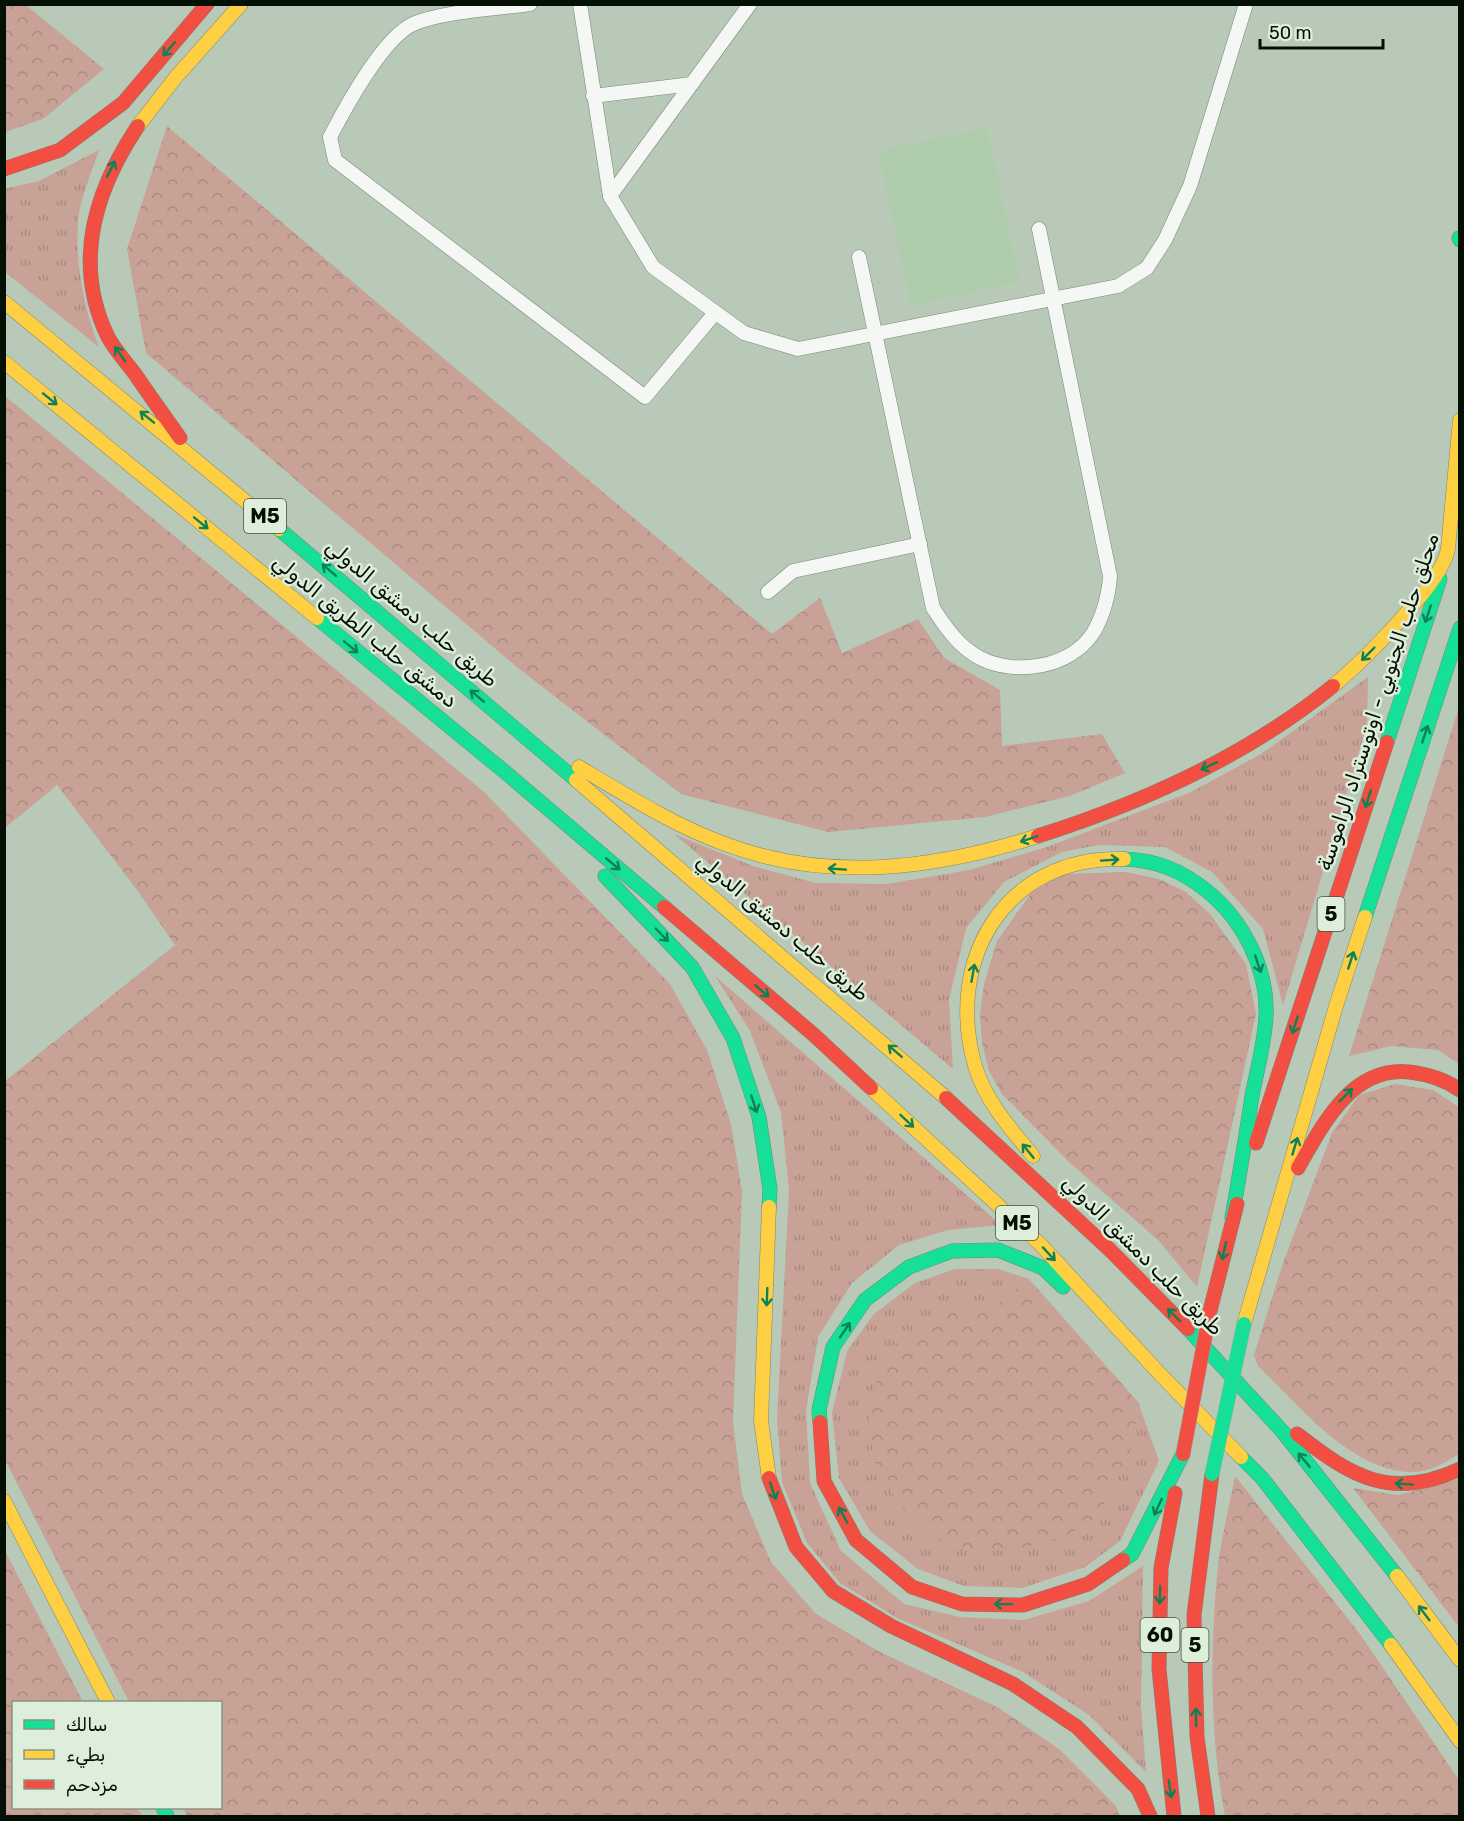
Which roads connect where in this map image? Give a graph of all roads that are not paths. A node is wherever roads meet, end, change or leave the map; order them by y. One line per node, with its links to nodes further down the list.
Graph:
1 (207, 4): 9 (main road, one-way to 9)
2 (241, 4): 10 (main road)
3 (530, 4): 17 (street)
4 (580, 4): 8 (street)
5 (750, 4): 7 (street)
6 (1246, 4): 15 (street)
7 (692, 84): 8 (street); 12 (street)
8 (593, 96): 12 (street)
9 (106, 113): 10 (main road); 11 (main road)
10 (131, 134): 21 (main road, one-way to 10)
11 (4, 169)
12 (610, 196): 17 (street)
13 (1039, 229): 15 (street)
14 (859, 257): 18 (street)
15 (1054, 298): 18 (street); 23 (street)
16 (4, 302): 21 (main road, طريق حلب دمشق الدولي / M5, one-way to 16)
17 (715, 313): 18 (street)
18 (875, 333): 23 (street)
19 (4, 362): 28 (main road, دمشق حلب الطريق الدولي / M5, one-way to 28)
20 (1460, 420): 24 (main road)
21 (190, 453): 27 (main road, طريق حلب دمشق الدولي / M5, one-way to 21)
22 (1460, 519): 24 (main road, محلق حلب الجنوبي - اوتوستراد الراموسة / 5)
23 (920, 544): 25 (street)
24 (1445, 561): 27 (main road, one-way to 27); 30 (main road, محلق حلب الجنوبي - اوتوستراد الراموسة / 5, one-way to 30)
25 (768, 592)
26 (1460, 628): 32 (main road, 5, one-way to 26)
27 (522, 733): 31 (main road, طريق حلب دمشق الدولي / M5, one-way to 27)
28 (505, 772): 33 (main road, M5, one-way to 33); 41 (main road, one-way to 41)
29 (1460, 1090): 32 (main road, one-way to 29)
30 (1232, 1218): 31 (main road, one-way to 30); 35 (main road, محلق حلب الجنوبي - اوتوستراد الراموسة / 5, one-way to 35, bridge)
31 (1091, 1229): 34 (main road, طريق حلب دمشق الدولي / M5, one-way to 31)
32 (1268, 1237): 43 (main road, 5, one-way to 32, bridge)
33 (1158, 1372): 35 (main road, one-way to 33); 40 (main road, M5)
34 (1258, 1403): 36 (main road, one-way to 34); 38 (main road, طريق حلب دمشق الدولي / M5, one-way to 34)
35 (1183, 1454): 42 (main road, 60, one-way to 42)
36 (1460, 1469)
37 (4, 1501): 39 (main road)
38 (1460, 1660)
39 (107, 1701)
40 (1460, 1741)
41 (1150, 1816)
42 (1174, 1816)
43 (1208, 1816)

